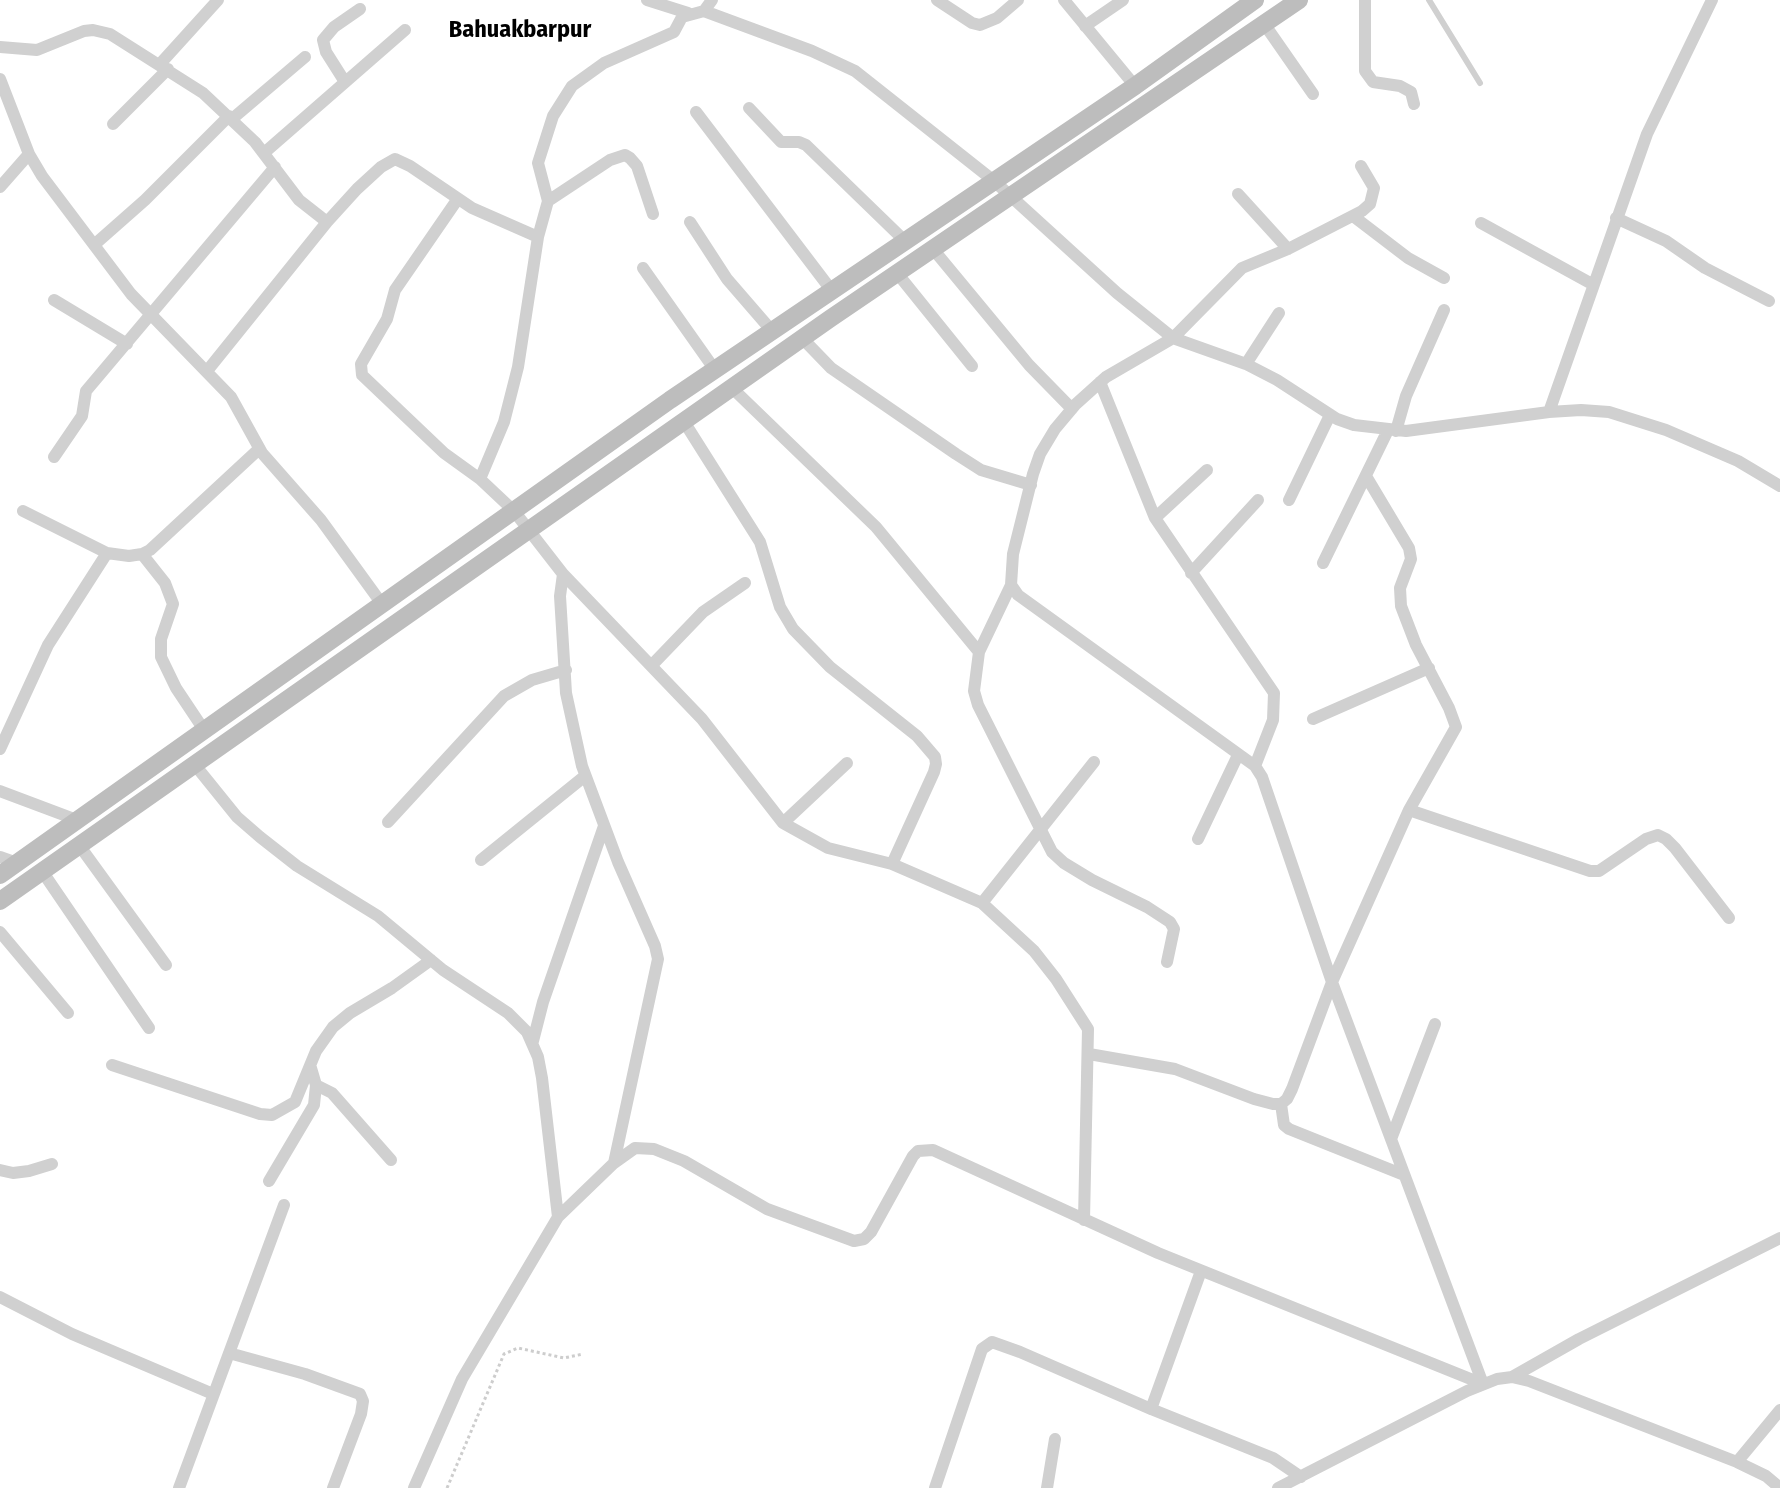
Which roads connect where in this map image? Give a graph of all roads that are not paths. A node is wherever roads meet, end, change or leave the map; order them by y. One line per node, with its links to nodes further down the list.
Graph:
1 (218, 0): 21 (street)
2 (648, 0): 15 (street)
3 (712, 0): 14 (street)
4 (937, 0): 5 (street)
5 (1018, 0)
6 (1064, 0): 17 (street)
7 (1123, 0): 17 (street)
8 (1255, 0): 25 (main road)
9 (1299, 0): 16 (main road)
10 (1365, 0): 27 (street)
11 (1429, 0): 24 (lane)
12 (1712, 0): 44 (street)
13 (360, 9): 23 (street)
14 (704, 11): 15 (street); 36 (street)
15 (688, 13): 41 (street)
16 (1265, 25): 26 (street); 39 (main road)
17 (1085, 26): 25 (street)
18 (405, 30): 23 (street)
19 (0, 47): 21 (street)
20 (305, 57): 30 (street)
21 (164, 67): 30 (street); 31 (street)
22 (0, 79): 33 (street)
23 (345, 82): 32 (street)
24 (1480, 83)
25 (1135, 86): 36 (main road)
26 (1313, 94)
27 (1414, 104)
28 (749, 108): 49 (street)
29 (696, 112): 57 (street)
30 (230, 118): 32 (street); 50 (street)
31 (113, 124)
32 (264, 153): 35 (street)
33 (29, 154): 37 (street); 50 (street)
34 (1361, 166): 43 (street)
35 (275, 167): 45 (street); 62 (street)
36 (994, 181): 39 (street); 49 (main road)
37 (0, 187)
38 (1238, 194): 52 (street)
39 (1010, 197): 51 (main road); 65 (street)
40 (457, 200): 45 (street); 48 (street); 82 (street)
41 (548, 201): 42 (street); 48 (street)
42 (653, 214)
43 (1353, 216): 52 (street); 55 (street)
44 (1616, 218): 56 (street); 59 (street)
45 (327, 222): 69 (street)
46 (690, 222): 63 (street)
47 (1481, 223): 56 (street)
48 (538, 237): 82 (street)
49 (905, 242): 57 (main road)
50 (94, 245): 62 (street)
51 (933, 249): 54 (main road); 73 (street)
52 (1288, 249): 65 (street)
53 (643, 268): 70 (street)
54 (897, 273): 64 (main road); 68 (street)
55 (1444, 279)
56 (1592, 284): 74 (street)
57 (832, 291): 63 (main road)
58 (54, 300): 66 (street)
59 (1769, 301)
60 (1444, 310): 77 (street)
61 (1279, 313): 67 (street)
62 (152, 316): 66 (street); 69 (street)
63 (772, 331): 70 (main road)
64 (802, 338): 72 (main road); 83 (street)
65 (1173, 338): 67 (street); 71 (street)
66 (127, 344): 79 (street)
67 (1246, 364): 75 (street)
68 (972, 366)
69 (207, 370): 78 (street)
70 (715, 370): 88 (main road)
71 (1100, 382): 73 (street); 89 (street)
72 (731, 387): 76 (main road); 99 (street)
73 (1072, 409): 83 (street)
74 (1549, 412): 77 (street); 84 (street)
75 (1330, 415): 77 (street); 86 (street)
76 (683, 420): 90 (main road); 123 (street)
77 (1392, 430): 81 (street)
78 (259, 449): 92 (street); 98 (street)
79 (54, 457)
80 (1208, 470): 89 (street)
81 (1366, 476): 93 (street); 101 (street)
82 (480, 479): 88 (street)
83 (1030, 485): 97 (street)
84 (1780, 486)
85 (1258, 500): 94 (street)
86 (1289, 500)
87 (23, 511): 91 (street)
88 (514, 511): 90 (street); 98 (main road)
89 (1155, 518): 94 (street)
90 (529, 528): 95 (street); 109 (main road)
91 (107, 553): 92 (street); 105 (street)
92 (142, 554): 104 (street)
93 (1323, 563)
94 (1191, 573): 110 (street)
95 (563, 574): 100 (street); 102 (street)
96 (745, 583): 100 (street)
97 (1011, 585): 99 (street); 106 (street)
98 (382, 604): 104 (main road)
99 (979, 652): 118 (street)
100 (652, 665): 116 (street)
101 (1429, 668): 103 (street); 113 (street)
102 (566, 670): 111 (street); 115 (street)
103 (1313, 719)
104 (204, 730): 114 (main road)
105 (0, 749)
106 (1238, 755): 110 (street); 119 (street)
107 (1094, 762): 118 (street)
108 (847, 763): 116 (street)
109 (195, 765): 120 (main road); 130 (street)
110 (1255, 766): 133 (street)
111 (585, 776): 117 (street); 122 (street)
112 (0, 791): 114 (street)
113 (1409, 810): 128 (street); 133 (street)
114 (77, 820): 121 (main road)
115 (388, 822)
116 (783, 823): 123 (street)
117 (604, 826): 137 (street); 145 (street)
118 (1040, 831): 127 (street); 131 (street)
119 (1198, 839)
120 (79, 846): 124 (main road); 132 (street)
121 (8, 860): 125 (main road)
122 (481, 860)
123 (892, 864): 127 (street)
124 (42, 872): 126 (main road); 136 (street)
125 (0, 875)
126 (0, 901)
127 (982, 903): 138 (street)
128 (1729, 918)
129 (0, 932): 134 (street)
130 (431, 960): 137 (street); 140 (street)
131 (1167, 962)
132 (166, 965)
133 (1332, 982): 142 (street); 143 (street)
134 (68, 1013)
135 (1435, 1024): 143 (street)
136 (149, 1028)
137 (533, 1041): 151 (street)
138 (1089, 1054): 142 (street); 152 (street)
139 (112, 1065): 140 (street)
140 (311, 1068): 141 (street)
141 (316, 1085): 144 (street); 149 (street)
142 (1281, 1104): 148 (street)
143 (1391, 1139): 148 (street)
144 (391, 1160)
145 (614, 1163): 151 (street); 152 (street)
146 (52, 1164): 147 (street)
147 (0, 1170)
148 (1404, 1175): 158 (street)
149 (269, 1181)
150 (284, 1205): 156 (street)
151 (558, 1217): 167 (street)
152 (1084, 1220): 154 (street)
153 (1780, 1238): 157 (street)
154 (1201, 1271): 158 (street); 160 (street)
155 (0, 1298): 159 (street)
156 (229, 1353): 159 (street); 166 (street)
157 (1512, 1377): 158 (street); 163 (street)
158 (1483, 1384): 164 (street)
159 (213, 1394): 165 (street)
160 (1151, 1409): 164 (street); 168 (street)
161 (1780, 1410): 163 (street)
162 (1055, 1438): 169 (street)
163 (1737, 1462): 171 (street)
164 (1301, 1476): 170 (street)
165 (179, 1488)
166 (333, 1488)
167 (414, 1488)
168 (935, 1488)
169 (1047, 1488)
170 (1278, 1488)
171 (1780, 1488)

